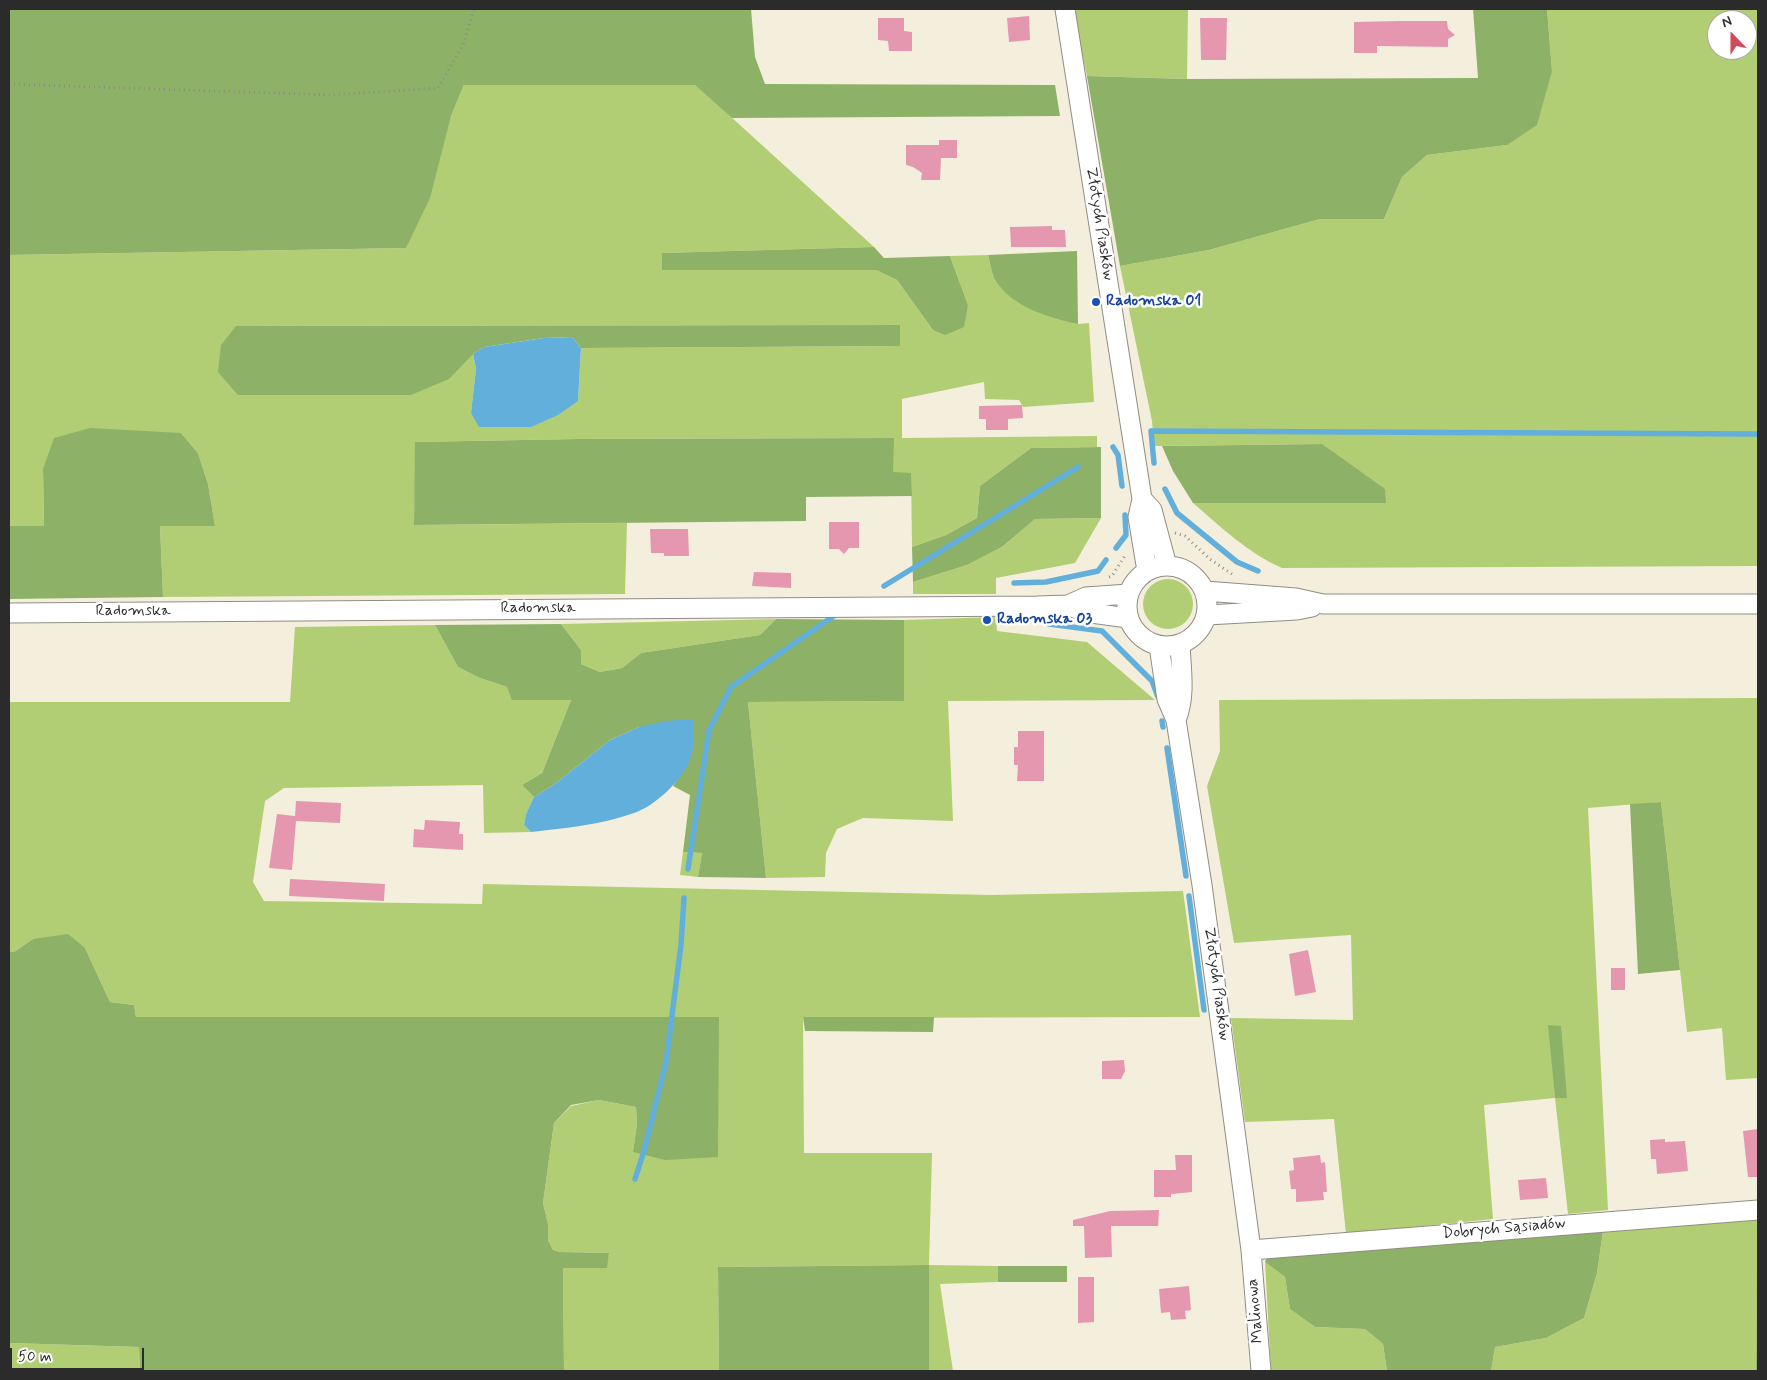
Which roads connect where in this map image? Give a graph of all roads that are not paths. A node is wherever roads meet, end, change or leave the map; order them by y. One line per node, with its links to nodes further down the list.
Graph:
1 (1065, 9): 2 (street, Złotych Piasków)
2 (1142, 499): 3 (street, Złotych Piasków); 4 (street, Złotych Piasków)
3 (1168, 566): 4 (street); 5 (street)
4 (1147, 571): 6 (street)
5 (1205, 591): 7 (street); 11 (street)
6 (1129, 594): 9 (street, Radomska); 12 (street)
7 (1323, 604): 8 (street); 11 (street)
8 (1758, 604)
9 (1068, 605): 10 (street, Radomska); 12 (street, Radomska)
10 (9, 613)
11 (1207, 615): 13 (street)
12 (1128, 618): 14 (street)
13 (1180, 644): 14 (street); 15 (street, Złotych Piasków)
14 (1159, 646): 15 (street, Złotych Piasków)
15 (1176, 720): 17 (street, Złotych Piasków)
16 (1758, 1210): 17 (street, Dobrych Sąsiadów)
17 (1251, 1250): 18 (street, Malinowa)
18 (1261, 1371)

